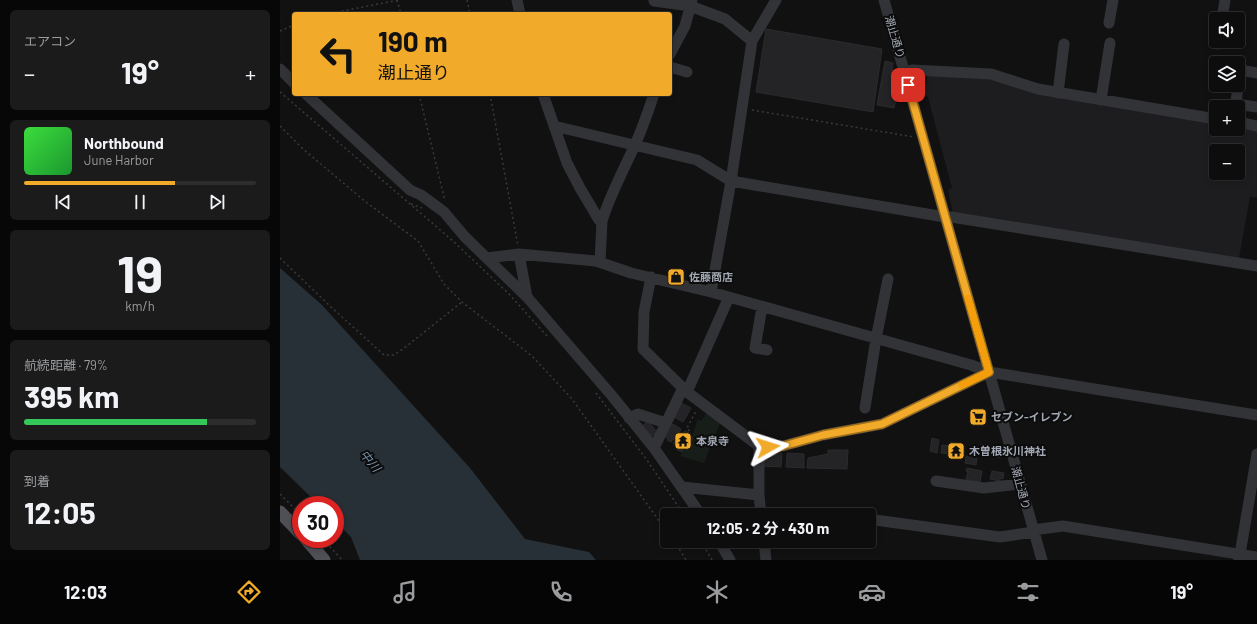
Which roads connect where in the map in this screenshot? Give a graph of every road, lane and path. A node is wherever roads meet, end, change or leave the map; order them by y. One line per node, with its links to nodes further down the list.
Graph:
1 (398, 0): 10 (path); 11 (path)
2 (467, 0): 12 (path)
3 (517, 0): 13 (street)
4 (776, 0): 18 (street)
5 (884, 0): 25 (street, 潮止通り)
6 (1113, 0): 15 (street)
7 (1225, 0): 14 (street)
8 (654, 1): 9 (street)
9 (691, 3): 18 (street); 21 (street)
10 (337, 12)
11 (401, 12)
12 (470, 12)
13 (520, 12)
14 (1223, 12)
15 (1109, 24)
16 (292, 26): 17 (path)
17 (280, 31)
18 (752, 41): 39 (street)
19 (1110, 42): 35 (street)
20 (1064, 44): 29 (street)
21 (672, 47)
22 (672, 68): 24 (street)
23 (280, 70): 27 (street)
24 (687, 72)
25 (905, 72): 29 (street); 45 (street, 潮止通り)
26 (1257, 73): 36 (street)
27 (292, 81)
28 (280, 92): 63 (path)
29 (1058, 93): 35 (street)
30 (308, 96): 49 (street)
31 (419, 96): 49 (path)
32 (490, 96): 51 (path)
33 (544, 96): 43 (street)
34 (653, 96): 46 (street)
35 (1101, 100): 40 (street)
36 (1237, 100)
37 (1245, 106): 38 (street)
38 (1257, 107)
39 (742, 109): 45 (path); 47 (street)
40 (1209, 118)
41 (1245, 123): 44 (street)
42 (280, 126): 61 (path)
43 (554, 126): 46 (street); 50 (street)
44 (1257, 126)
45 (923, 139): 48 (street, 潮止通り)
46 (635, 145): 47 (street); 50 (street)
47 (731, 181): 48 (street); 58 (street)
48 (945, 216): 55 (street); 66 (street, 潮止通り)
49 (448, 217): 53 (street)
50 (602, 221): 54 (street)
51 (519, 254): 53 (street); 54 (street); 59 (street)
52 (280, 258): 61 (path)
53 (487, 258): 59 (street)
54 (600, 262): 56 (street)
55 (1257, 266)
56 (651, 277): 58 (street); 67 (street)
57 (888, 279): 64 (street)
58 (710, 292): 60 (street)
59 (527, 297): 72 (street)
60 (729, 297): 62 (street); 67 (street)
61 (462, 302): 89 (path)
62 (762, 307): 64 (street); 65 (street)
63 (549, 339)
64 (876, 339): 66 (street); 70 (street)
65 (767, 350)
66 (989, 372): 71 (street); 75 (street); 79 (street, 潮止通り)
67 (685, 390): 69 (street); 73 (street)
68 (595, 391): 84 (path)
69 (700, 402): 74 (path); 75 (street)
70 (865, 408)
71 (1257, 415)
72 (630, 418): 73 (street); 76 (street)
73 (666, 423): 76 (street)
74 (688, 431)
75 (759, 446): 82 (street)
76 (654, 448): 80 (street)
77 (1257, 454): 98 (street)
78 (936, 481): 79 (street)
79 (1021, 484): 91 (street, 潮止通り)
80 (682, 487): 82 (street); 85 (street)
81 (280, 494): 83 (path)
82 (759, 495): 86 (street)
83 (292, 505)
84 (679, 508)
85 (696, 508)
86 (760, 508)
87 (280, 512): 90 (main road)
88 (876, 520): 91 (street)
89 (660, 522)
90 (292, 525)
91 (1033, 531): 98 (street); 106 (street, 潮止通り)
92 (314, 548): 100 (main road)
93 (331, 548): 101 (path)
94 (678, 548): 102 (path)
95 (705, 548): 103 (path)
96 (723, 548): 104 (street)
97 (767, 548): 105 (street)
98 (1240, 557): 99 (street)
99 (1257, 557)
100 (324, 560)
101 (342, 560)
102 (686, 560)
103 (712, 560)
104 (730, 560)
105 (766, 560)
106 (1042, 560)

